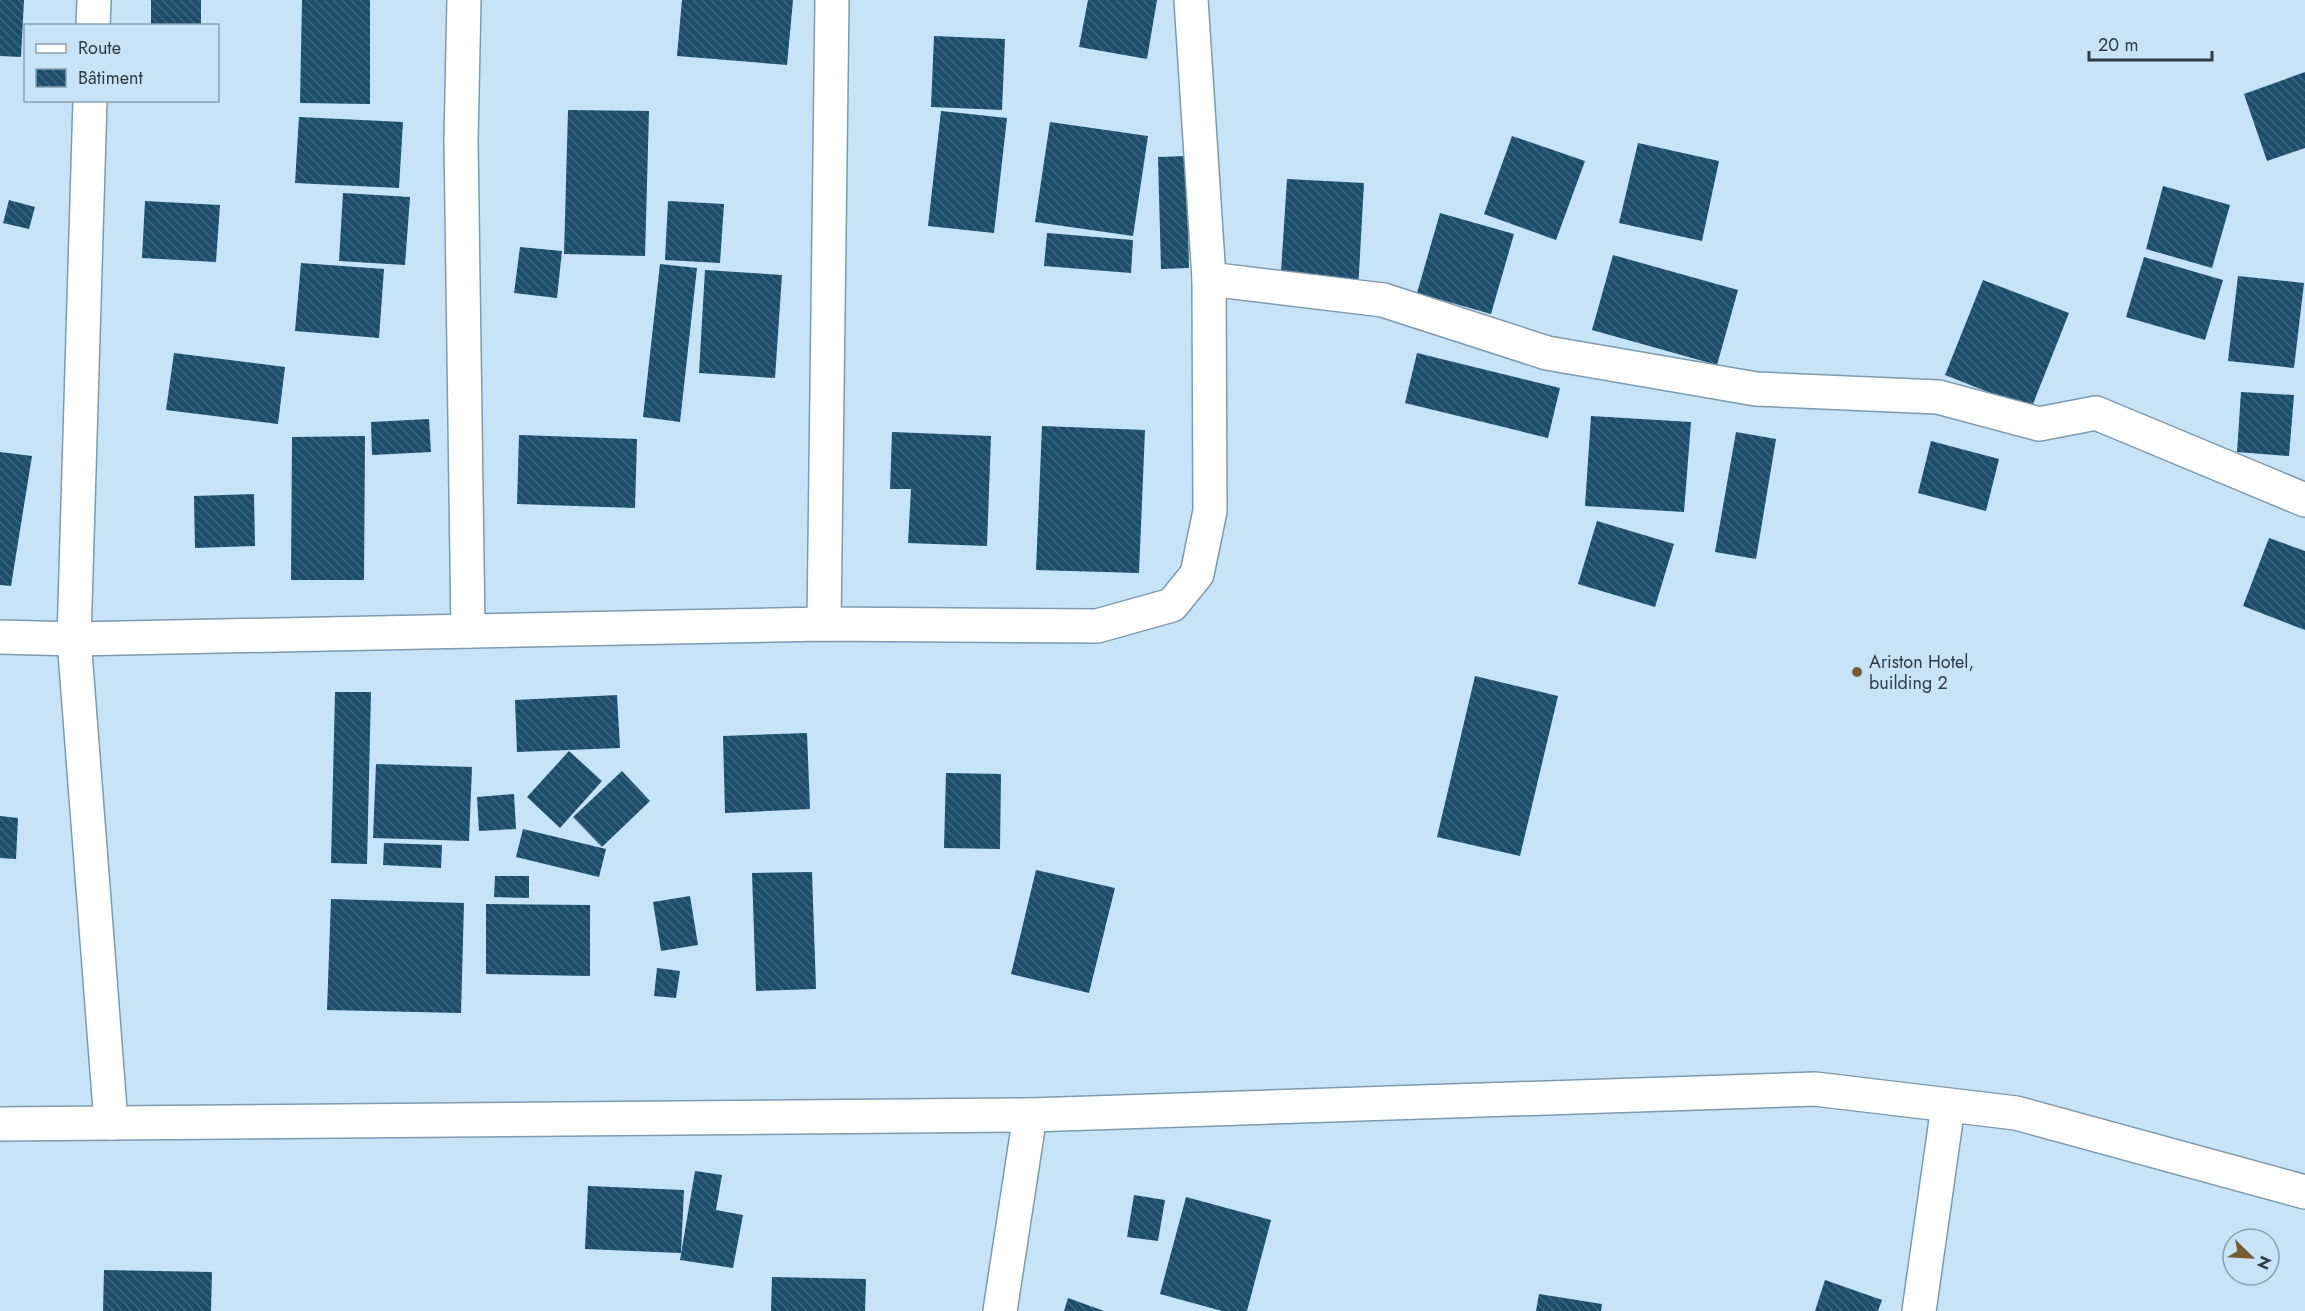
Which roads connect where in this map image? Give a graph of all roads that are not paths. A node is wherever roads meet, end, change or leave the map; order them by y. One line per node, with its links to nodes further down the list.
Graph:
1 (93, 0): 5 (street)
2 (464, 0): 10 (street)
3 (832, 0): 9 (street)
4 (1191, 0): 7 (street)
5 (93, 24)
6 (90, 102): 12 (street)
7 (1209, 279): 8 (street); 9 (street)
8 (2305, 500)
9 (824, 624): 10 (street)
10 (468, 631): 12 (street)
11 (0, 637): 12 (street)
12 (74, 639): 15 (street)
13 (1948, 1106): 14 (street); 17 (street); 19 (street)
14 (1030, 1115): 15 (street); 18 (street)
15 (111, 1123): 16 (street)
16 (0, 1124)
17 (2305, 1192)
18 (1000, 1311)
19 (1919, 1311)

